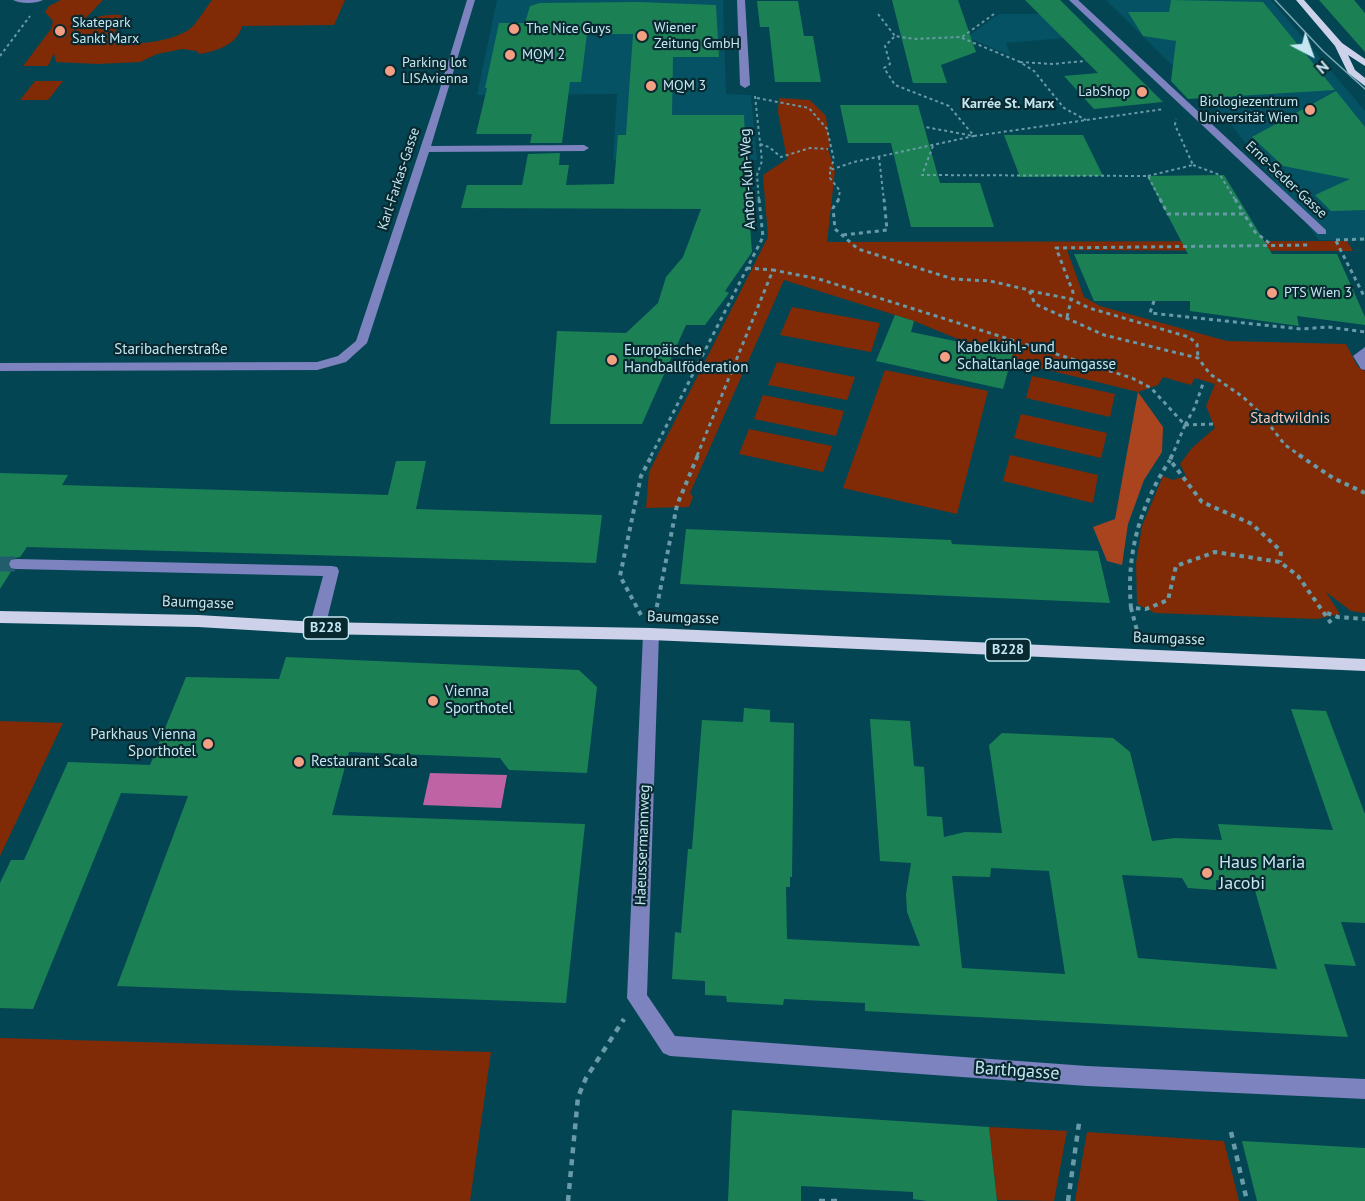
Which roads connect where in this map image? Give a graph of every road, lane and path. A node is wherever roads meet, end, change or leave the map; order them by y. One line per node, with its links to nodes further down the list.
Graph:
1 (17, 0): 2 (street)
2 (36, 0): 12 (path)
3 (471, 0): 25 (street, Karl-Farkas-Gasse)
4 (741, 0): 17 (street)
5 (1073, 0): 19 (street, Erne-Seder-Gasse)
6 (1300, 0): 11 (main road)
7 (878, 14): 9 (path)
8 (994, 14): 10 (path)
9 (895, 36): 10 (path); 22 (path)
10 (962, 37): 14 (path)
11 (1339, 45): 15 (main road); 16 (main road)
12 (0, 56)
13 (1086, 61): 14 (path)
14 (1020, 62): 20 (path)
15 (1365, 63)
16 (1365, 83)
17 (745, 85): 18 (path)
18 (755, 98): 23 (path, Anton-Kuh-Weg); 27 (path)
19 (1182, 106): 20 (path); 29 (path); 33 (street, Erne-Seder-Gasse)
20 (1086, 120): 22 (path)
21 (925, 127): 22 (path)
22 (974, 136): 24 (path)
23 (760, 144): 27 (path); 38 (path, Anton-Kuh-Weg)
24 (933, 145): 28 (path); 31 (path)
25 (425, 148): 26 (street); 48 (street, Karl-Farkas-Gasse)
26 (584, 148)
27 (828, 149): 30 (path)
28 (879, 157): 30 (path); 34 (path)
29 (1193, 165): 31 (path); 32 (path)
30 (830, 170): 34 (path)
31 (1148, 176): 32 (path)
32 (1244, 214): 37 (path)
33 (1322, 232)
34 (843, 235): 40 (path)
35 (1365, 239): 42 (path)
36 (1313, 245): 37 (path)
37 (1273, 246): 41 (path)
38 (747, 268): 39 (path); 64 (path, Anton-Kuh-Weg)
39 (773, 270): 53 (path); 64 (path)
40 (1029, 290): 41 (path); 44 (path)
41 (1071, 298): 44 (path); 47 (path)
42 (1365, 298)
43 (1154, 301): 45 (path)
44 (1067, 317): 47 (path)
45 (1365, 332)
46 (1365, 351): 49 (street)
47 (1198, 358): 55 (path)
48 (342, 359): 50 (street, Staribacherstraße)
49 (1365, 366)
50 (0, 367)
51 (1203, 381): 53 (path)
52 (1214, 424): 53 (path)
53 (1185, 425): 54 (path)
54 (1170, 460): 56 (path); 58 (path)
55 (1365, 493)
56 (1280, 562): 58 (path); 59 (path)
57 (16, 564): 63 (street)
58 (1131, 608): 65 (path)
59 (1326, 612): 61 (path); 62 (path)
60 (0, 617): 63 (main road, Baumgasse / B228)
61 (1365, 619)
62 (1331, 622)
63 (317, 628): 64 (main road, Baumgasse / B228)
64 (651, 634): 65 (main road, Baumgasse / B228); 67 (street, Haeussermannweg)
65 (1143, 656): 66 (main road, Baumgasse / B228)
66 (1365, 665)
67 (637, 998): 68 (street, Barthgasse); 71 (path)
68 (1365, 1089)
69 (1080, 1123): 74 (path)
70 (1231, 1132): 75 (path)
71 (568, 1201)
72 (819, 1201): 73 (path)
73 (842, 1201)
74 (1068, 1201)
75 (1247, 1201)

